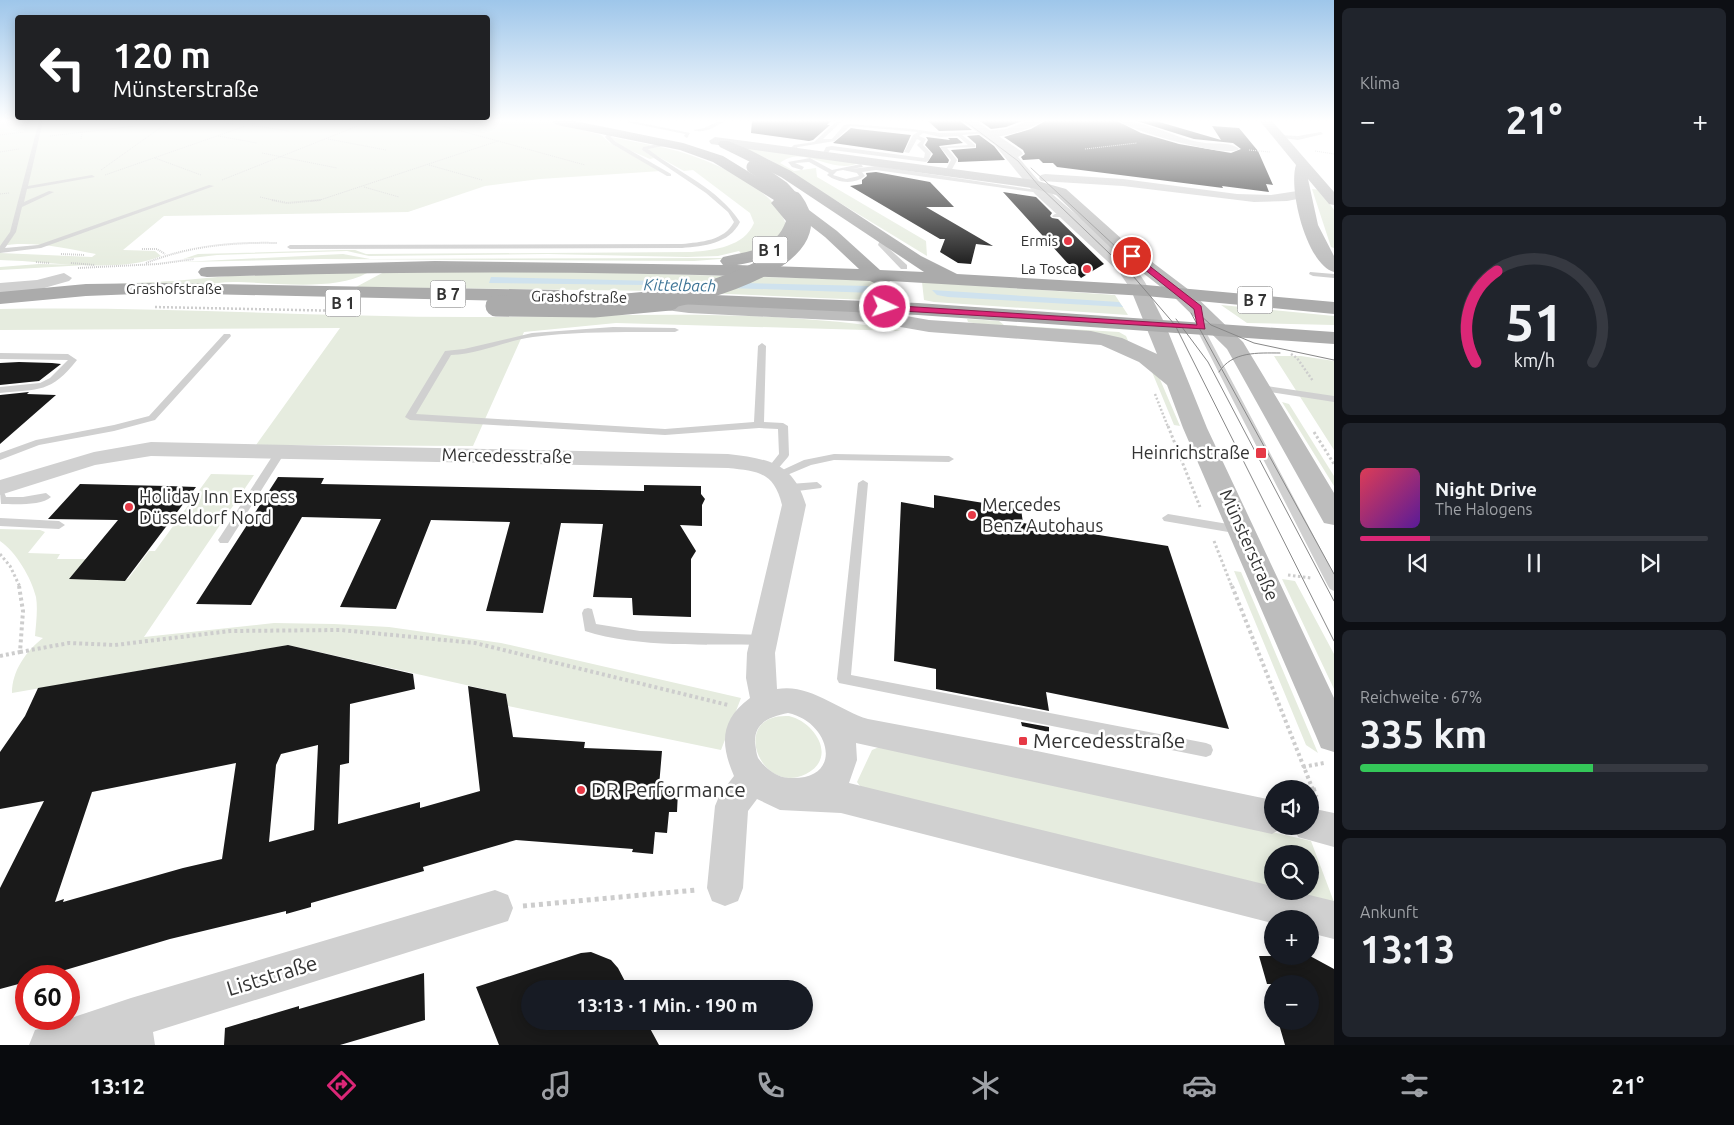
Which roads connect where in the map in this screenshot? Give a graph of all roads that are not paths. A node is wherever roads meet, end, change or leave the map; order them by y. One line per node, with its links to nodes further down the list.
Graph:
1 (29, 170): 27 (lane)
2 (660, 170): 22 (lane)
3 (668, 170): 21 (lane)
4 (673, 170): 21 (lane)
5 (735, 170): 28 (main road, B 1)
6 (757, 170): 54 (main road, B 1, bridge)
7 (775, 170): 40 (main road)
8 (828, 170): 19 (lane)
9 (846, 170): 18 (lane); 19 (lane)
10 (864, 170): 18 (lane)
11 (896, 170): 25 (lane)
12 (924, 170): 20 (main road)
13 (949, 170): 20 (lane)
14 (1024, 170): 25 (street, Münsterstraße)
15 (1027, 170): 25 (street, Münsterstraße)
16 (1301, 170): 29 (main road)
17 (1307, 170): 31 (main road)
18 (855, 171): 19 (lane)
19 (832, 172)
20 (947, 173): 24 (main road)
21 (680, 175): 38 (lane)
22 (669, 176)
23 (92, 177): 27 (lane)
24 (1007, 180): 25 (street)
25 (1036, 182): 32 (street); 34 (main road); 36 (street, Münsterstraße)
26 (211, 186): 39 (lane)
27 (24, 188): 33 (lane)
28 (765, 189): 37 (main road); 41 (main road, B 1)
29 (1303, 191): 31 (lane); 32 (street); 35 (main road)
30 (51, 192): 33 (lane)
31 (1329, 196)
32 (1254, 199): 35 (street)
33 (20, 206): 39 (lane)
34 (1085, 215): 36 (lane); 53 (main road)
35 (1308, 215): 42 (main road)
36 (1061, 216): 51 (street, Münsterstraße)
37 (831, 234): 40 (main road); 47 (main road)
38 (290, 247)
39 (0, 251)
40 (895, 251): 44 (lane); 48 (main road)
41 (577, 265): 43 (main road, Grashofstraße / B 1); 47 (main road, Grashofstraße / B 7)
42 (1333, 266): 45 (lane)
43 (371, 267): 46 (main road, Grashofstraße / B 1); 52 (main road)
44 (904, 267)
45 (1313, 274)
46 (64, 278): 49 (main road, Grashofstraße / B 1); 50 (street)
47 (878, 278): 48 (main road, Grashofstraße / B 7); 57 (main road)
48 (980, 280): 51 (main road, Grashofstraße / B 7)
49 (0, 281)
50 (0, 288)
51 (1143, 288): 53 (main road, Grashofstraße / B 7); 59 (main road); 60 (main road, Münsterstraße)
52 (287, 291): 54 (main road, Grashofstraße / B 7); 55 (main road, Grashofstraße / B 7)
53 (1182, 294): 58 (main road, B 7); 59 (main road)
54 (27, 296): 56 (main road, Grashofstraße / B 7)
55 (610, 297): 57 (main road, Grashofstraße / B 7); 61 (main road)
56 (0, 298)
57 (913, 305): 60 (main road, Grashofstraße / B 7); 61 (main road)
58 (1332, 307)
59 (1205, 322): 60 (main road, Grashofstraße / B 7); 63 (main road, B 7); 68 (main road); 87 (lane)
60 (1155, 324): 67 (main road, Münsterstraße)
61 (961, 329): 67 (main road)
62 (676, 330): 71 (lane)
63 (1328, 335)
64 (227, 336): 73 (lane)
65 (762, 346): 71 (lane)
66 (0, 356): 69 (lane)
67 (1165, 386): 85 (main road, Münsterstraße)
68 (1260, 388): 70 (lane); 81 (main road)
69 (0, 390)
70 (1334, 399)
71 (760, 425): 75 (lane)
72 (281, 451): 75 (street, Mercedesstraße); 78 (street, Mercedesstraße); 86 (lane)
73 (0, 458)
74 (949, 459): 75 (lane)
75 (780, 477): 77 (lane); 89 (street)
76 (863, 483): 93 (lane)
77 (817, 486)
78 (0, 488)
79 (0, 495): 80 (lane)
80 (46, 497)
81 (1334, 516)
82 (1168, 518): 85 (lane)
83 (0, 522): 84 (lane)
84 (59, 525)
85 (1242, 530): 92 (main road, Münsterstraße)
86 (224, 540)
87 (1334, 586)
88 (588, 613): 89 (lane)
89 (764, 640): 90 (street)
90 (760, 707): 91 (street); 94 (street)
91 (820, 711): 95 (street); 96 (street)
92 (1334, 736)
93 (1206, 750)
94 (753, 777): 95 (street); 99 (street)
95 (805, 795): 101 (street)
96 (1264, 815)
97 (1319, 817): 98 (street)
98 (1334, 830)
99 (725, 888)
100 (495, 908): 102 (street, Liststraße)
101 (1334, 920)
102 (132, 1032): 103 (street, Liststraße)
103 (50, 1045)

